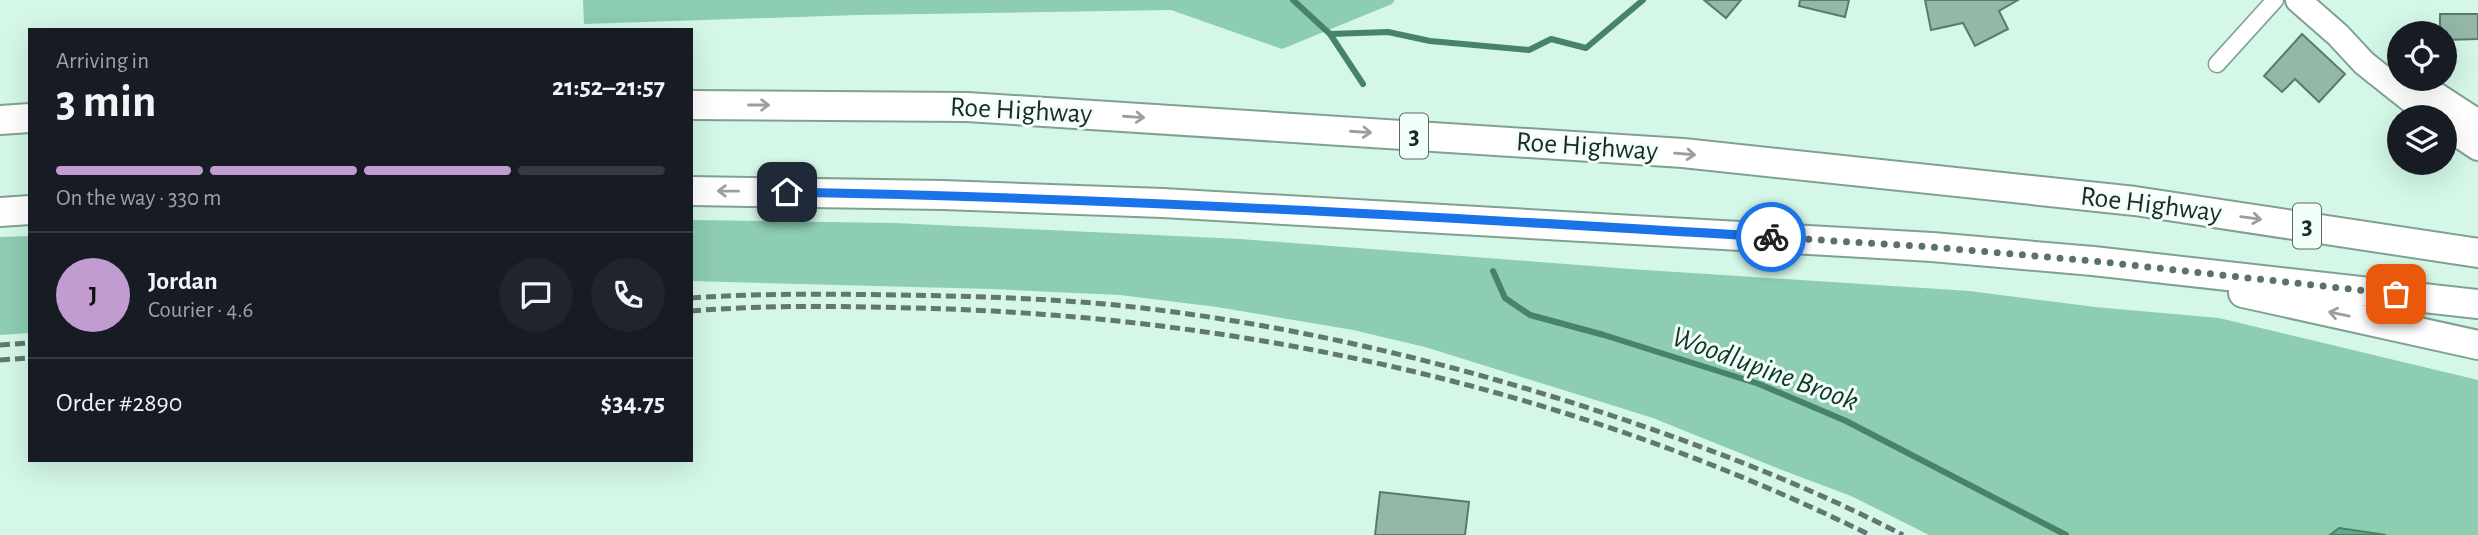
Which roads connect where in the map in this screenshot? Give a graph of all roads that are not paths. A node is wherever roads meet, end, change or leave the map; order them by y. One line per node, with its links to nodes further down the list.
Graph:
1 (2275, 0): 5 (street)
2 (2298, 0): 8 (main road)
3 (2321, 0): 4 (main road)
4 (2387, 61)
5 (2217, 64)
6 (2430, 91): 11 (main road)
7 (693, 105): 17 (highway, Roe Highway / 3, one-way to 17)
8 (2417, 105)
9 (28, 118): 10 (highway)
10 (0, 120)
11 (2478, 122)
12 (2457, 134): 13 (main road)
13 (2478, 148)
14 (693, 191): 18 (highway, 3, one-way to 14)
15 (28, 210): 16 (highway)
16 (0, 212)
17 (2478, 253)
18 (2093, 261): 19 (highway, 3); 20 (highway, one-way to 18)
19 (2478, 304)
20 (2478, 345)

